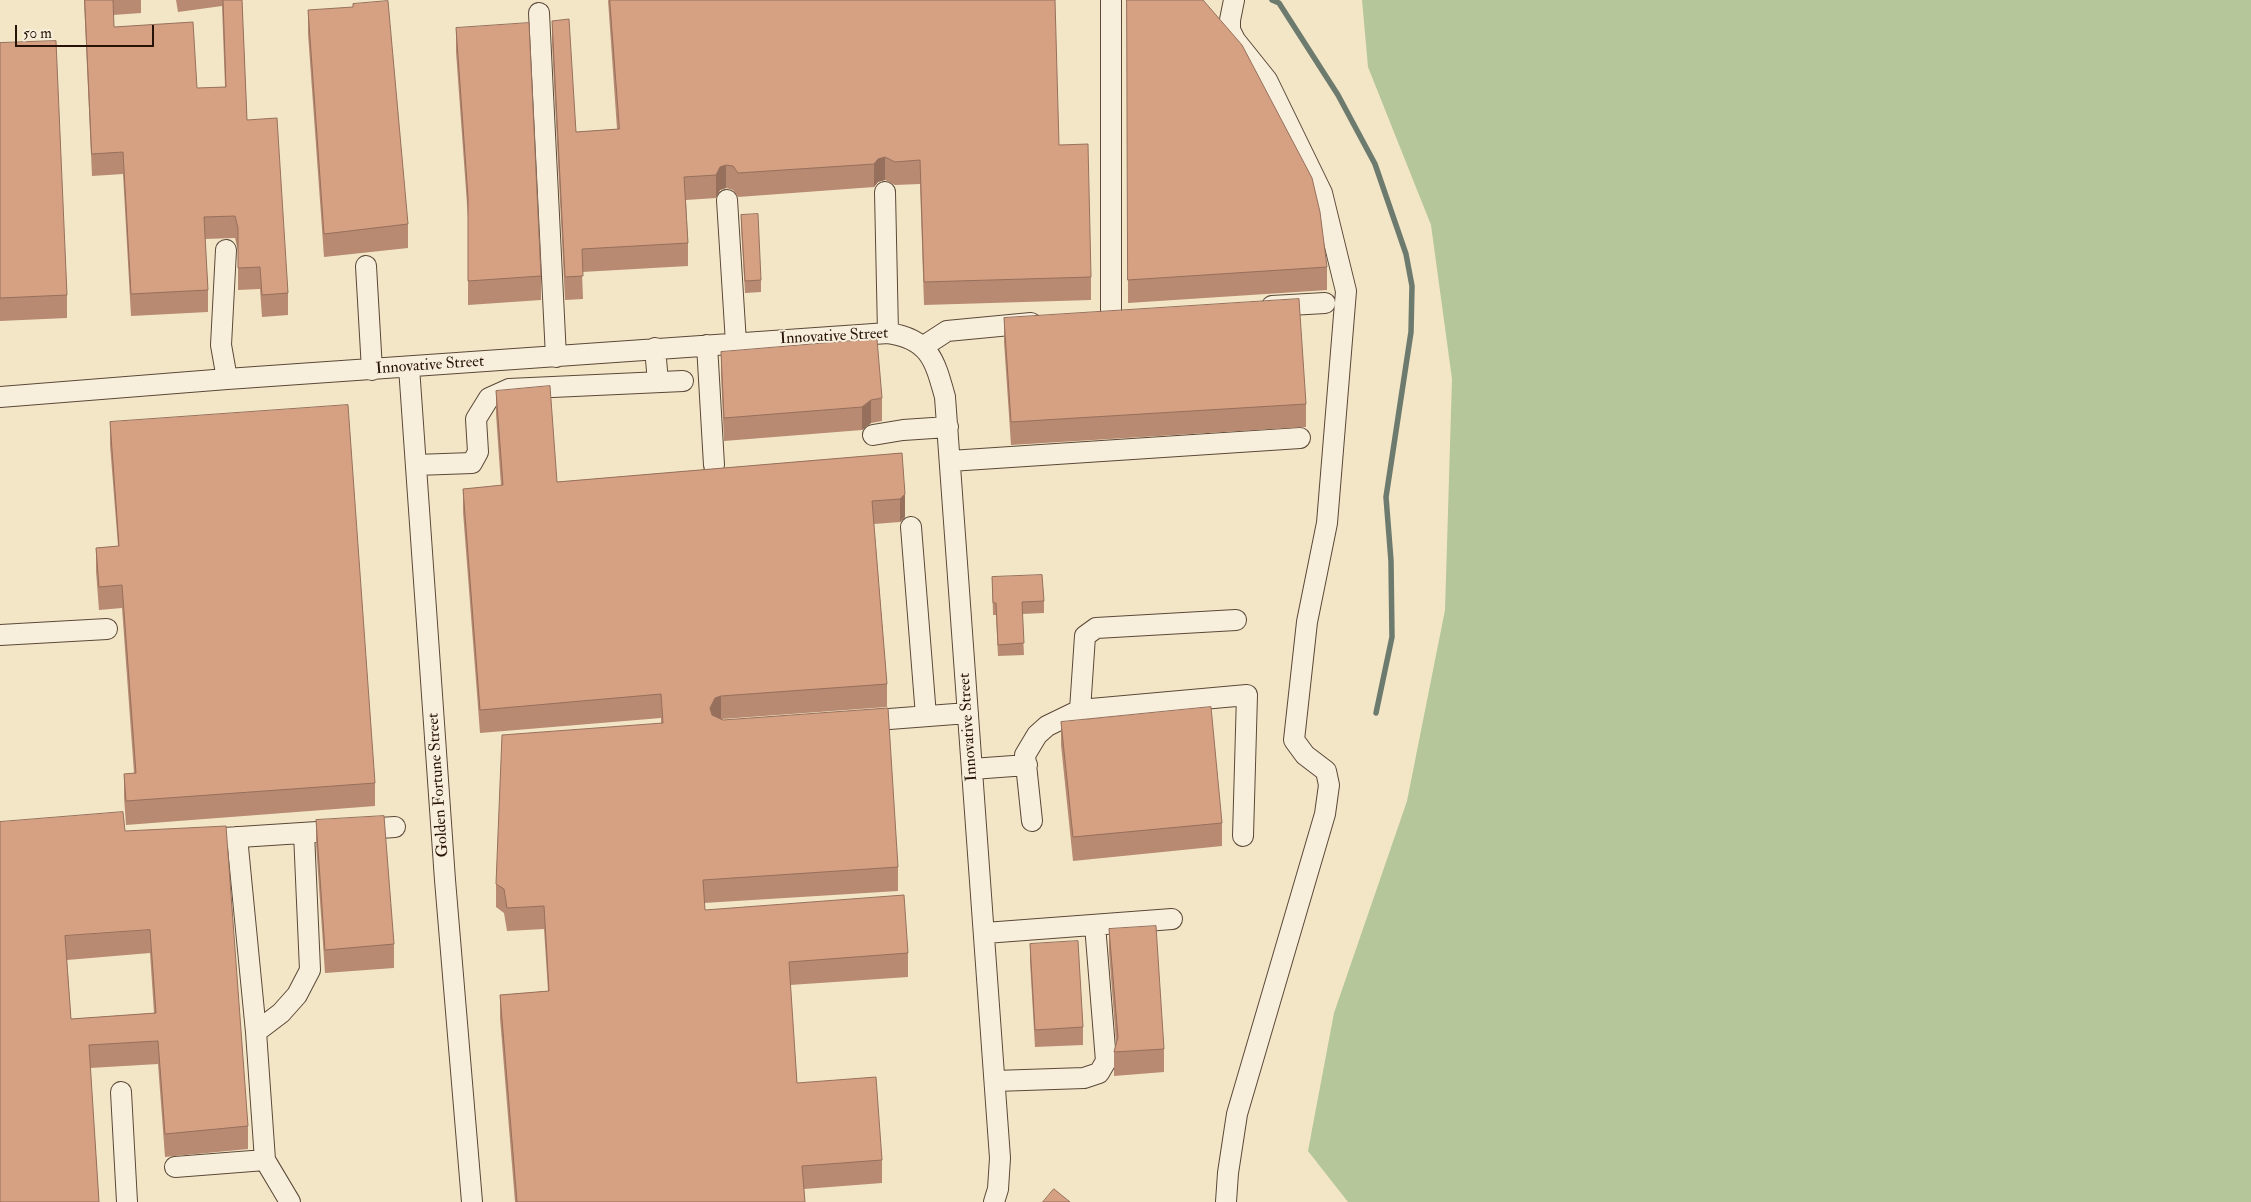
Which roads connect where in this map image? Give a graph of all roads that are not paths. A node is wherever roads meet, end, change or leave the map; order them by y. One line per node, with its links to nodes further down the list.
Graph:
1 (1111, 0): 10 (street)
2 (1234, 0): 58 (street)
3 (539, 13): 17 (street)
4 (885, 192): 12 (street)
5 (727, 200): 13 (street)
6 (226, 250): 20 (street)
7 (366, 266): 19 (street)
8 (1325, 303): 9 (street)
9 (1257, 307)
10 (1111, 316)
11 (1053, 321): 15 (street)
12 (888, 332): 13 (street, Innovative Street); 15 (street, Innovative Street)
13 (736, 343): 14 (street, Innovative Street)
14 (707, 345): 16 (street, Innovative Street); 29 (street)
15 (924, 346): 24 (street, Innovative Street)
16 (655, 348): 17 (street, Innovative Street); 22 (street)
17 (556, 357): 18 (street, Innovative Street)
18 (409, 367): 19 (street, Innovative Street); 28 (street, Golden Fortune Street)
19 (372, 370): 20 (street, Innovative Street)
20 (227, 379): 23 (street, Innovative Street)
21 (683, 381): 22 (street)
22 (658, 382): 28 (street)
23 (0, 397)
24 (948, 427): 25 (street); 27 (street, Innovative Street)
25 (873, 435)
26 (1300, 438): 27 (street)
27 (950, 461): 35 (street, Innovative Street)
28 (416, 465): 56 (street, Golden Fortune Street)
29 (714, 465)
30 (911, 527): 36 (street)
31 (1236, 620): 34 (street)
32 (107, 628): 33 (street)
33 (0, 636)
34 (1080, 710): 38 (street); 43 (street)
35 (968, 713): 36 (street); 39 (street, Innovative Street)
36 (926, 716): 37 (street)
37 (848, 722)
38 (1027, 765): 39 (street); 40 (street)
39 (972, 768): 48 (street, Innovative Street)
40 (1032, 821)
41 (394, 827): 42 (street)
42 (304, 833): 44 (street); 49 (street)
43 (1242, 836)
44 (237, 837): 45 (street); 49 (street)
45 (207, 839)
46 (1172, 919): 47 (street)
47 (1095, 925): 48 (street); 50 (street)
48 (985, 933): 50 (street, Innovative Street)
49 (256, 1032): 52 (street)
50 (995, 1081): 57 (street, Innovative Street)
51 (121, 1092): 54 (street)
52 (265, 1160): 53 (street); 55 (street)
53 (175, 1166)
54 (127, 1202)
55 (290, 1202)
56 (472, 1202)
57 (994, 1202)
58 (1226, 1202)

